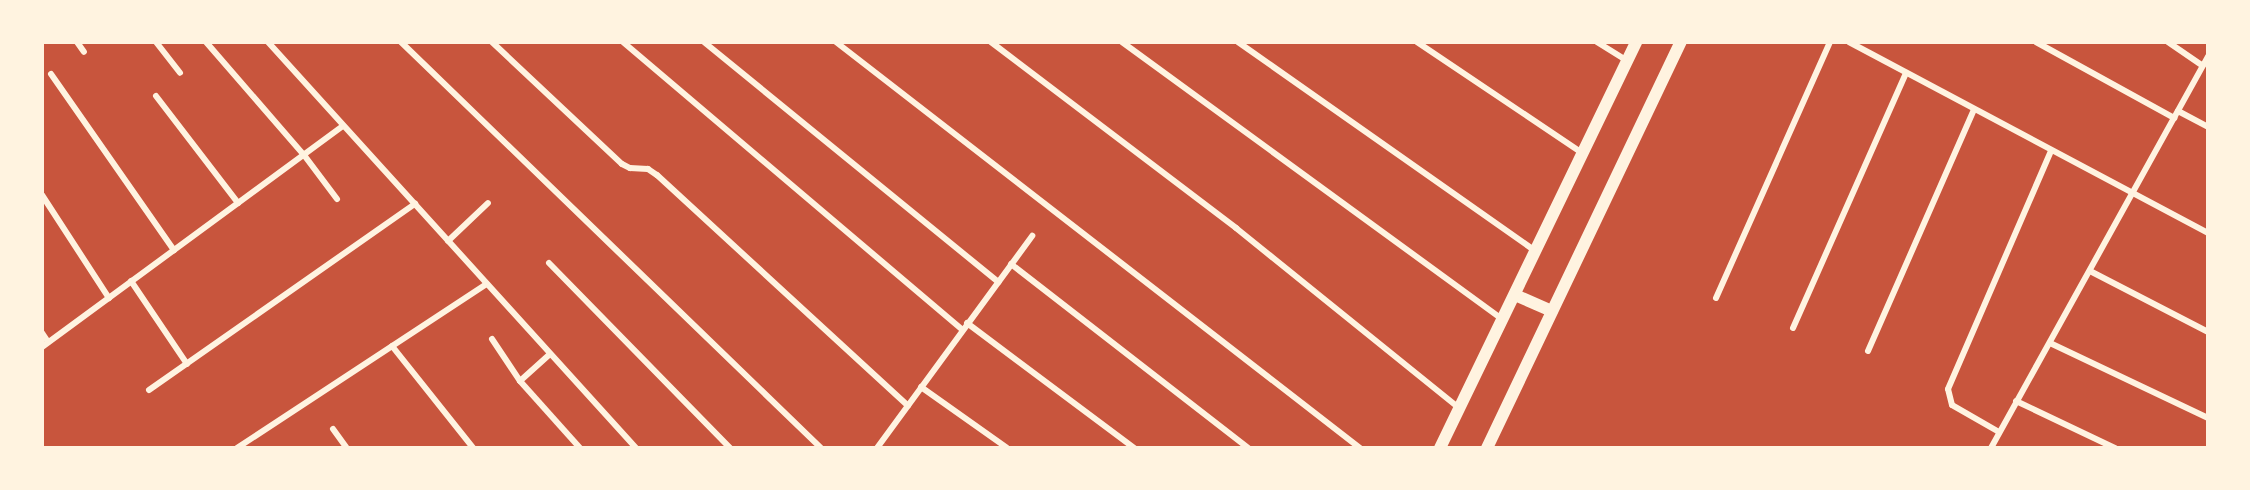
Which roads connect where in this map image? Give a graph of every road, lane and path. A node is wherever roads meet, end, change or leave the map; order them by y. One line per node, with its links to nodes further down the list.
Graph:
1 (77, 42): 21 (street)
2 (156, 42): 25 (street)
3 (206, 42): 36 (street)
4 (268, 42): 32 (street)
5 (401, 42): 86 (street)
6 (492, 42): 75 (street)
7 (623, 42): 61 (street)
8 (704, 42): 52 (street)
9 (836, 42): 91 (street)
10 (991, 42): 76 (street)
11 (1122, 42): 58 (street)
12 (1238, 42): 47 (street)
13 (1417, 42): 35 (street)
14 (1597, 42): 23 (street)
15 (1636, 42): 23 (main road)
16 (1681, 42): 57 (main road)
17 (1830, 42): 55 (street)
18 (1849, 42): 26 (street)
19 (2036, 42): 31 (street)
20 (2168, 42): 24 (street)
21 (84, 52)
22 (2208, 56): 24 (street)
23 (1627, 61): 35 (main road)
24 (2203, 66): 30 (street)
25 (180, 73)
26 (1906, 73): 29 (street); 60 (street)
27 (51, 74): 46 (street)
28 (156, 96): 40 (street)
29 (1974, 109): 34 (street); 68 (street)
30 (2178, 111): 31 (street); 33 (street)
31 (2174, 118): 37 (street)
32 (343, 126): 36 (street); 41 (street)
33 (2208, 126)
34 (2051, 151): 37 (street); 79 (street)
35 (1582, 153): 47 (main road)
36 (304, 155): 39 (street); 40 (street)
37 (2132, 194): 43 (street); 50 (street)
38 (42, 195): 56 (street)
39 (337, 199)
40 (238, 203): 46 (street)
41 (414, 204): 45 (street); 70 (street)
42 (488, 204): 45 (street)
43 (2208, 232)
44 (1032, 236): 49 (street)
45 (448, 241): 53 (street)
46 (174, 250): 51 (street)
47 (1535, 252): 54 (main road)
48 (549, 263): 85 (street)
49 (1011, 264): 52 (street); 90 (street)
50 (2090, 271): 62 (street); 65 (street)
51 (131, 281): 56 (street); 70 (street)
52 (998, 282): 59 (street)
53 (487, 284): 67 (street); 69 (street)
54 (1515, 295): 57 (main road); 58 (main road)
55 (1716, 297)
56 (109, 298): 66 (street)
57 (1552, 311): 93 (main road)
58 (1503, 320): 76 (main road)
59 (967, 323): 61 (street); 89 (street)
60 (1793, 328)
61 (962, 330): 72 (street)
62 (2208, 332)
63 (42, 333): 66 (street)
64 (492, 339): 71 (street)
65 (2050, 343): 74 (street); 77 (street)
66 (45, 344)
67 (392, 346): 80 (street); 82 (street)
68 (1868, 351)
69 (550, 354): 71 (street); 84 (street)
70 (187, 364): 73 (street)
71 (520, 381): 83 (street)
72 (921, 387): 75 (street); 88 (street)
73 (149, 390)
74 (2016, 401): 79 (street); 95 (street)
75 (908, 406): 87 (street)
76 (1460, 408): 92 (main road)
77 (2208, 418)
78 (333, 429): 81 (street)
79 (1999, 432): 94 (street)
80 (239, 447)
81 (347, 448)
82 (473, 448)
83 (580, 448)
84 (636, 448)
85 (730, 448)
86 (821, 448)
87 (877, 448)
88 (1007, 448)
89 (1134, 448)
90 (1248, 448)
91 (1360, 448)
92 (1440, 448)
93 (1487, 448)
94 (1991, 448)
95 (2115, 448)

